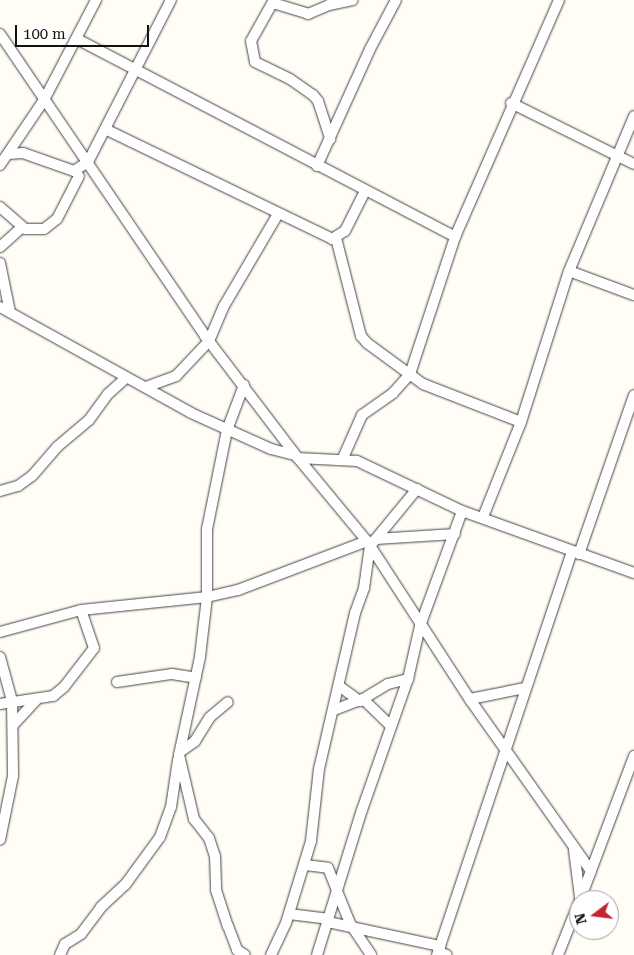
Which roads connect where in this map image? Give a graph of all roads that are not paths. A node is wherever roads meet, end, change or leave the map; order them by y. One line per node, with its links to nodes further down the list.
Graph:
1 (96, 0): 8 (street)
2 (171, 0): 9 (street)
3 (352, 0): 6 (street)
4 (396, 0): 14 (street)
5 (556, 1): 11 (street)
6 (274, 2): 14 (street)
7 (0, 34): 10 (street)
8 (77, 39): 9 (street); 10 (street)
9 (136, 70): 13 (street); 20 (street)
10 (44, 100): 15 (street); 17 (street)
11 (511, 103): 16 (street); 26 (street)
12 (634, 116): 16 (street)
13 (107, 130): 17 (street); 24 (street)
14 (330, 139): 20 (street)
15 (9, 154): 17 (street); 19 (street)
16 (617, 156): 18 (street); 30 (street)
17 (88, 162): 34 (street)
18 (634, 164)
19 (0, 165)
20 (317, 166): 22 (street)
21 (79, 176): 25 (street)
22 (365, 191): 26 (street); 27 (street)
23 (0, 207): 25 (street)
24 (278, 214): 27 (street); 34 (street)
25 (22, 227): 28 (street)
26 (454, 236): 35 (street)
27 (336, 238): 35 (street)
28 (0, 246)
29 (0, 263): 33 (street)
30 (569, 271): 31 (street); 40 (street)
31 (634, 295)
32 (0, 307): 33 (street)
33 (10, 312): 36 (street)
34 (209, 341): 37 (street); 38 (street)
35 (410, 374): 40 (street); 43 (street)
36 (127, 377): 38 (street); 45 (street)
37 (244, 385): 41 (street); 42 (street)
38 (146, 387): 41 (street)
39 (634, 395): 50 (street)
40 (521, 422): 47 (street)
41 (227, 430): 42 (street); 52 (street)
42 (297, 457): 43 (street); 49 (street)
43 (342, 458): 44 (street)
44 (417, 489): 46 (street); 49 (street)
45 (0, 491)
46 (462, 511): 47 (street); 48 (street)
47 (483, 517): 50 (street)
48 (455, 534): 49 (street); 54 (street)
49 (371, 542): 52 (street); 54 (street); 60 (street)
50 (575, 552): 51 (street); 61 (street)
51 (634, 573)
52 (207, 597): 53 (street); 57 (street)
53 (81, 610): 55 (street); 62 (street)
54 (420, 626): 58 (street); 63 (street)
55 (0, 632)
56 (0, 657): 65 (street)
57 (196, 678): 59 (street); 72 (street)
58 (408, 679): 64 (street); 70 (street)
59 (117, 682)
60 (339, 686): 64 (street); 68 (street)
61 (525, 688): 63 (street); 71 (street)
62 (38, 699): 65 (street); 69 (street)
63 (470, 699): 71 (street)
64 (361, 700): 68 (street); 70 (street)
65 (12, 701): 67 (street); 69 (street)
66 (228, 702): 72 (street)
67 (0, 704)
68 (334, 710): 75 (street)
69 (13, 724): 74 (street)
70 (391, 726): 80 (street)
71 (504, 749): 76 (street); 87 (street)
72 (180, 753): 88 (street); 89 (street)
73 (634, 756): 79 (street)
74 (0, 840)
75 (310, 848): 77 (street); 78 (street)
76 (573, 848): 79 (street); 81 (street)
77 (304, 865): 78 (street); 83 (street)
78 (326, 868): 80 (street)
79 (591, 871): 82 (street)
80 (337, 890): 84 (street); 85 (street)
81 (579, 890)
82 (584, 890)
83 (289, 914): 84 (street); 90 (street)
84 (328, 920): 85 (street); 91 (street)
85 (352, 925): 87 (street); 92 (street)
86 (569, 928): 93 (street)
87 (440, 952)
88 (60, 955)
89 (245, 955)
90 (271, 955)
91 (317, 955)
92 (371, 955)
93 (558, 955)

